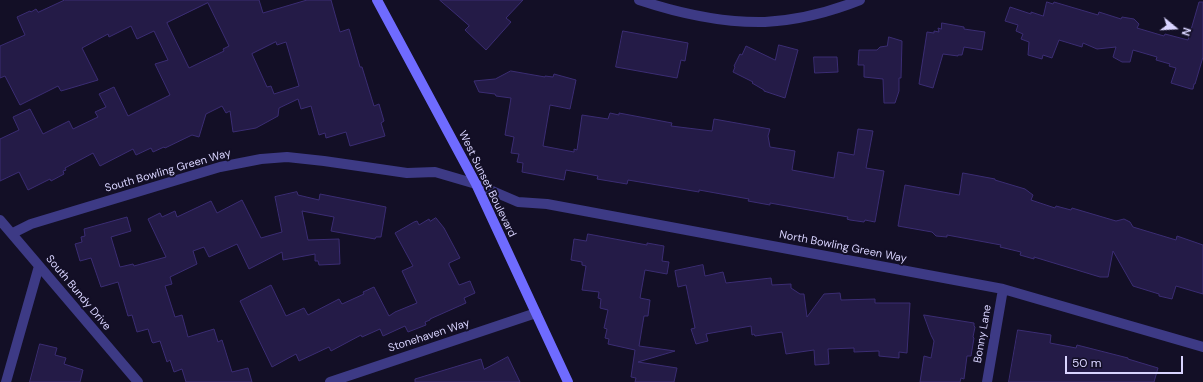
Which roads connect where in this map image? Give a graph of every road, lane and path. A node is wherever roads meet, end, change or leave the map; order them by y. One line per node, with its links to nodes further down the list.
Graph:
1 (377, 0): 4 (main road, West Sunset Boulevard)
2 (638, 0): 3 (street)
3 (860, 0)
4 (476, 184): 6 (street, South Bowling Green Way); 8 (street, North Bowling Green Way); 9 (main road, West Sunset Boulevard)
5 (0, 220): 6 (street, South Bundy Drive)
6 (12, 233): 7 (street, South Bundy Drive)
7 (39, 266): 11 (street); 12 (street, South Bundy Drive)
8 (1003, 289): 10 (street, North Bowling Green Way); 15 (street, Bonny Lane)
9 (536, 313): 13 (street, Stonehaven Way); 14 (main road, West Sunset Boulevard)
10 (1203, 347)
11 (6, 382)
12 (138, 382)
13 (330, 382)
14 (568, 382)
15 (987, 382)

